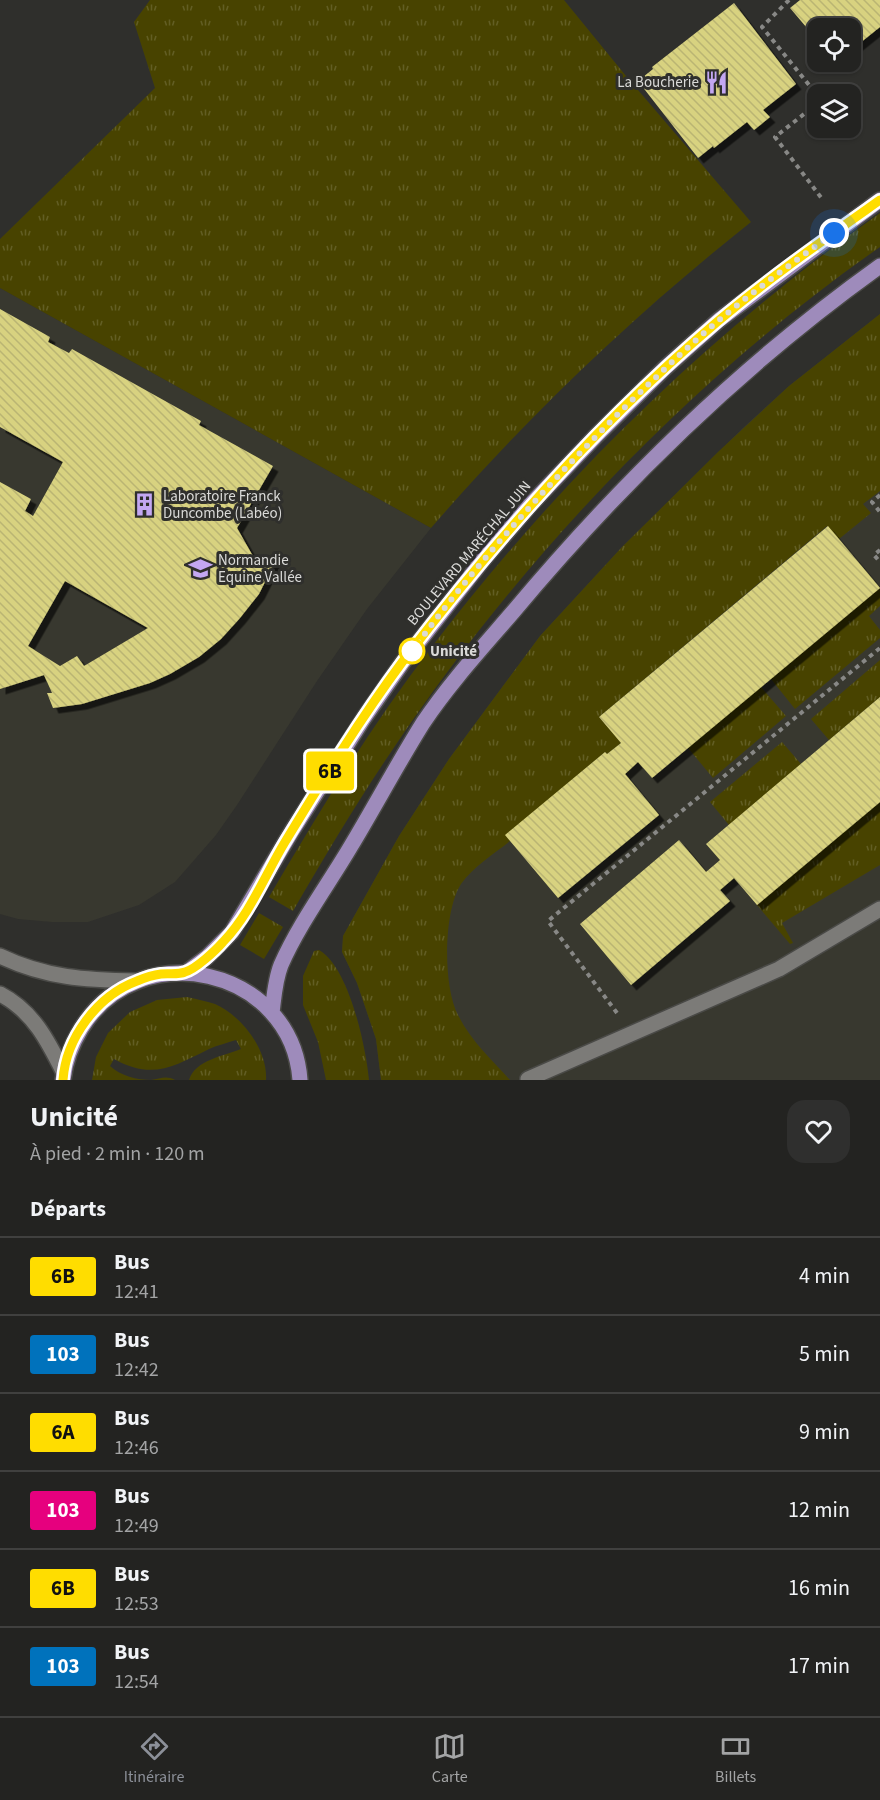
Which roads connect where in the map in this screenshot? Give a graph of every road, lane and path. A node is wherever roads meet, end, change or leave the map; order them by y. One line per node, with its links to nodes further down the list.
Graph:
1 (789, 0): 2 (path)
2 (808, 84)
3 (807, 112): 4 (path)
4 (823, 200)
5 (880, 200): 14 (main road, BOULEVARD MARÉCHAL JUIN)
6 (880, 266): 17 (main road)
7 (880, 495): 8 (path)
8 (880, 512)
9 (880, 550): 10 (path)
10 (880, 562)
11 (880, 648): 18 (path)
12 (880, 909): 18 (street)
13 (0, 956): 15 (street)
14 (187, 972): 15 (main road); 17 (main road)
15 (136, 981): 19 (main road)
16 (0, 994): 19 (street)
17 (272, 1013): 21 (main road)
18 (632, 1034): 20 (street)
19 (64, 1076)
20 (528, 1079)
21 (300, 1080)

